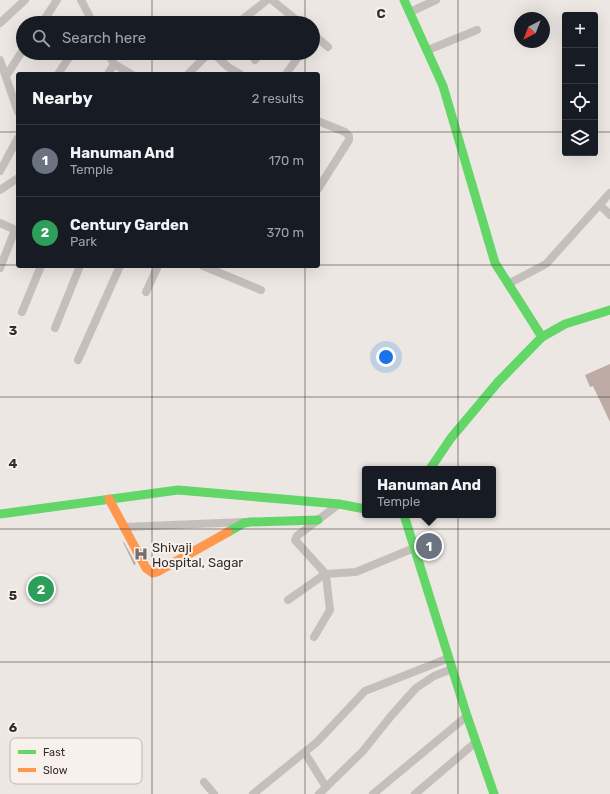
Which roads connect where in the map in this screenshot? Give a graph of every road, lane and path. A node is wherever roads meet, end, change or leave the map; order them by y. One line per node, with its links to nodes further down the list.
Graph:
1 (25, 0): 13 (street)
2 (57, 0): 9 (street)
3 (80, 0): 10 (street)
4 (266, 0): 11 (street)
5 (272, 0): 12 (street)
6 (404, 0): 8 (street)
7 (436, 0): 8 (street)
8 (410, 12): 17 (street)
9 (47, 16)
10 (89, 16)
11 (247, 16)
12 (291, 16)
13 (0, 24)
14 (477, 30): 17 (street)
15 (320, 40): 16 (street)
16 (328, 46)
17 (428, 50): 51 (street)
18 (0, 60): 32 (street)
19 (16, 60): 32 (street)
20 (67, 60): 26 (street)
21 (112, 60): 25 (street)
22 (202, 60): 29 (street)
23 (220, 60): 30 (street)
24 (296, 60): 31 (street)
25 (114, 64): 27 (street); 28 (street)
26 (59, 72)
27 (109, 72)
28 (128, 72)
29 (190, 72)
30 (237, 72)
31 (287, 72)
32 (6, 76): 33 (street)
33 (16, 106)
34 (320, 122): 38 (street)
35 (16, 142): 36 (street)
36 (0, 171)
37 (16, 179): 39 (street)
38 (320, 186)
39 (0, 190)
40 (610, 193): 41 (street)
41 (600, 205): 42 (street); 51 (street)
42 (610, 215)
43 (0, 223): 44 (street)
44 (15, 228): 45 (street)
45 (0, 268)
46 (40, 268): 55 (street)
47 (79, 268): 56 (street)
48 (119, 268): 58 (street)
49 (157, 268): 53 (street)
50 (208, 268): 52 (street)
51 (508, 284): 57 (street)
52 (261, 290)
53 (146, 292)
54 (610, 310): 57 (street)
55 (22, 312)
56 (55, 328)
57 (542, 337): 59 (street)
58 (78, 360)
59 (432, 466)
60 (109, 499): 61 (street); 63 (street); 67 (street)
61 (339, 504): 62 (street); 65 (street)
62 (362, 508)
63 (0, 514)
64 (405, 518): 68 (street)
65 (318, 520): 66 (street); 69 (street)
66 (248, 522): 67 (street); 67 (street)
67 (124, 527)
68 (414, 548): 69 (street); 72 (street)
69 (325, 574): 70 (street); 71 (street)
70 (288, 600)
71 (314, 637)
72 (449, 658): 73 (street); 76 (street)
73 (452, 669): 74 (street); 78 (street)
74 (467, 716): 75 (street); 82 (street)
75 (476, 742): 83 (street); 84 (street)
76 (305, 753): 78 (street); 80 (street)
77 (204, 782): 79 (street)
78 (326, 787): 81 (street)
79 (214, 794)
80 (253, 794)
81 (319, 794)
82 (373, 794)
83 (415, 794)
84 (494, 794)

